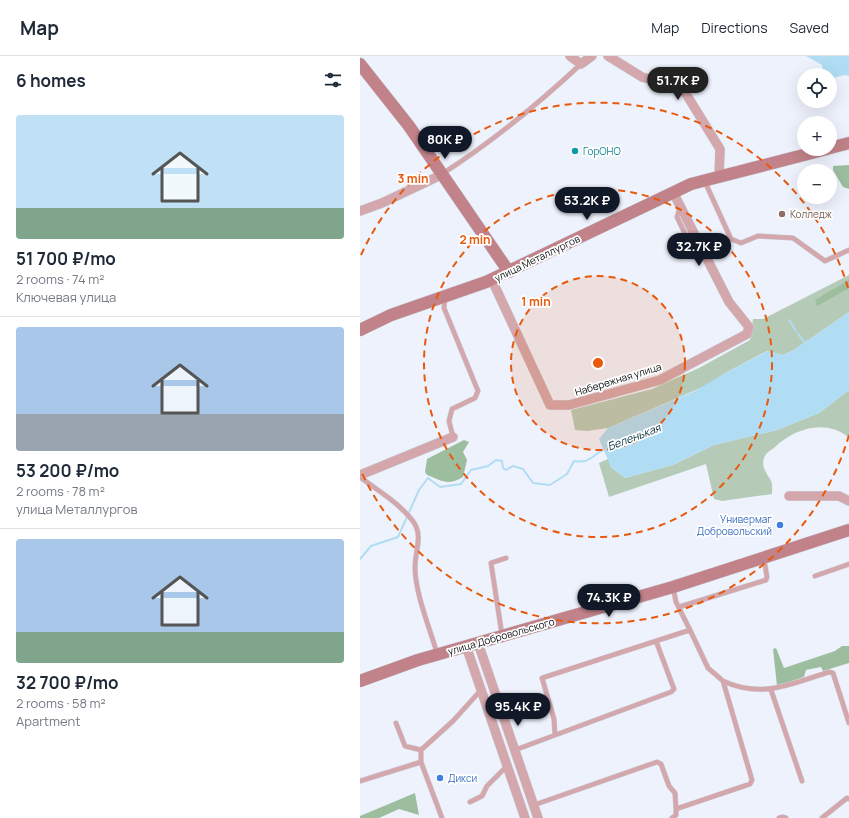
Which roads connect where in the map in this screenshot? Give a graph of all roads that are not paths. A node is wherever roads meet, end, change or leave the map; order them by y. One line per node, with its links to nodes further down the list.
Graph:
1 (570, 56): 5 (street)
2 (592, 56): 5 (street)
3 (608, 56): 10 (street)
4 (360, 64): 9 (street)
5 (581, 64): 9 (lane)
6 (849, 143): 7 (street, улица Металлургов)
7 (837, 147)
8 (802, 156): 10 (street, улица Металлургов)
9 (441, 175): 13 (street); 15 (street)
10 (719, 177): 11 (street, улица Металлургов)
11 (705, 180): 12 (street, улица Металлургов); 14 (lane)
12 (673, 192): 15 (street, улица Металлургов); 16 (street, Набережная улица)
13 (360, 211)
14 (849, 250)
15 (509, 272): 16 (street, улица Металлургов)
16 (492, 280): 17 (street, улица Металлургов)
17 (444, 297): 18 (street, улица Металлургов); 19 (lane)
18 (360, 330)
19 (453, 437): 20 (street)
20 (360, 476): 35 (lane)
21 (789, 496): 22 (street)
22 (849, 501)
23 (849, 530): 25 (street, улица Добровольского)
24 (506, 558): 31 (lane)
25 (764, 559): 28 (street, улица Добровольского); 29 (lane)
26 (849, 564): 27 (lane)
27 (815, 576)
28 (673, 587): 29 (lane); 31 (street, улица Добровольского)
29 (679, 607): 30 (lane)
30 (690, 630): 32 (lane); 37 (lane)
31 (502, 636): 33 (street, улица Добровольского)
32 (656, 641): 42 (lane); 42 (lane)
33 (478, 643): 34 (street, улица Добровольского); 44 (street)
34 (466, 646): 35 (street, улица Добровольского); 38 (street)
35 (438, 654): 36 (street, улица Добровольского)
36 (360, 681)
37 (723, 681): 39 (lane); 53 (lane)
38 (481, 690): 43 (lane); 46 (street)
39 (771, 690): 41 (lane); 49 (lane)
40 (396, 723): 43 (lane)
41 (849, 723)
42 (555, 735): 44 (lane)
43 (421, 750): 45 (lane)
44 (515, 750): 52 (street)
45 (421, 762): 48 (lane); 54 (lane)
46 (507, 766): 51 (lane); 55 (street)
47 (360, 774): 48 (lane)
48 (362, 780)
49 (802, 781)
50 (849, 799): 60 (lane)
51 (470, 802)
52 (534, 805): 53 (lane); 56 (street)
53 (676, 809): 57 (lane)
54 (442, 818)
55 (525, 818)
56 (538, 818)
57 (672, 818)
58 (779, 818): 59 (lane)
59 (786, 818)
60 (822, 818)

